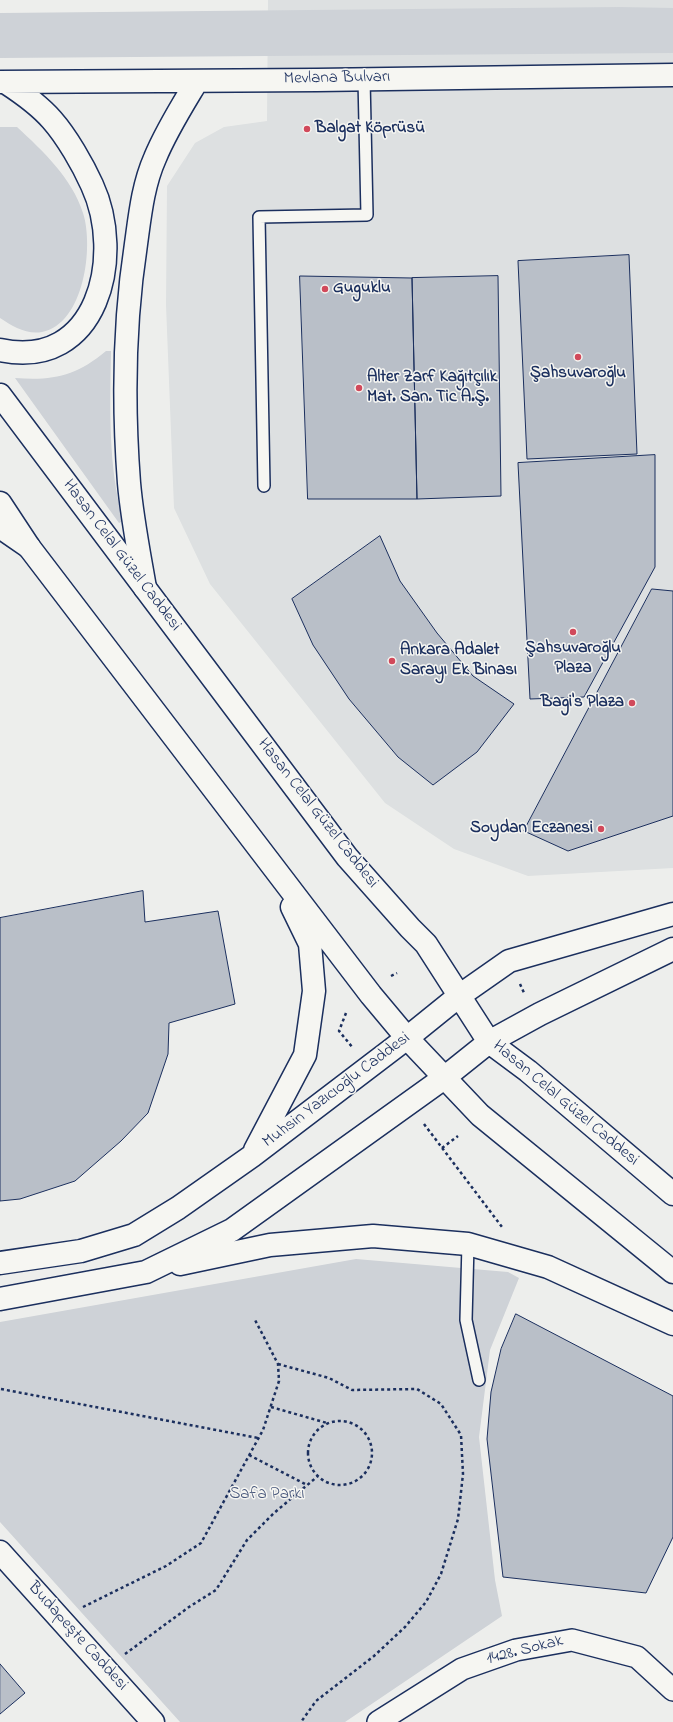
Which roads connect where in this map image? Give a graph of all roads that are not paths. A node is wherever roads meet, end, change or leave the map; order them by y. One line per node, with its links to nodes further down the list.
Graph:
1 (673, 75): 2 (main road, Mevlana Bulvarı)
2 (364, 79): 3 (main road, Mevlana Bulvarı); 7 (lane)
3 (197, 81): 4 (main road, Mevlana Bulvarı); 11 (main road)
4 (3, 82): 5 (main road)
5 (0, 350)
6 (0, 395): 11 (main road, Hasan Celal Güzel Caddesi)
7 (264, 486)
8 (0, 503): 10 (main road)
9 (0, 528): 10 (main road)
10 (29, 547): 12 (main road)
11 (144, 588): 15 (main road, Hasan Celal Güzel Caddesi)
12 (274, 868): 16 (main road); 19 (main road)
13 (673, 914): 15 (main road, Muhsin Yazıcıoğlu Caddesi)
14 (673, 949): 17 (main road)
15 (458, 996): 16 (main road, Muhsin Yazıcıoğlu Caddesi); 17 (main road, Hasan Celal Güzel Caddesi)
16 (407, 1038): 18 (main road); 19 (main road, Muhsin Yazıcıoğlu Caddesi)
17 (488, 1042): 18 (main road); 20 (main road, Hasan Celal Güzel Caddesi)
18 (444, 1078): 23 (main road); 24 (main road)
19 (252, 1156): 22 (main road, Muhsin Yazıcıoğlu Caddesi)
20 (673, 1194)
21 (468, 1244): 23 (main road); 26 (main road); 27 (lane)
22 (0, 1263)
23 (146, 1272): 25 (main road)
24 (673, 1272)
25 (0, 1299)
26 (673, 1324)
27 (479, 1380)
28 (0, 1552): 30 (main road, Budapeşte Caddesi)
29 (673, 1690): 31 (street, 1428. Sokak)
30 (153, 1722)
31 (378, 1722)

